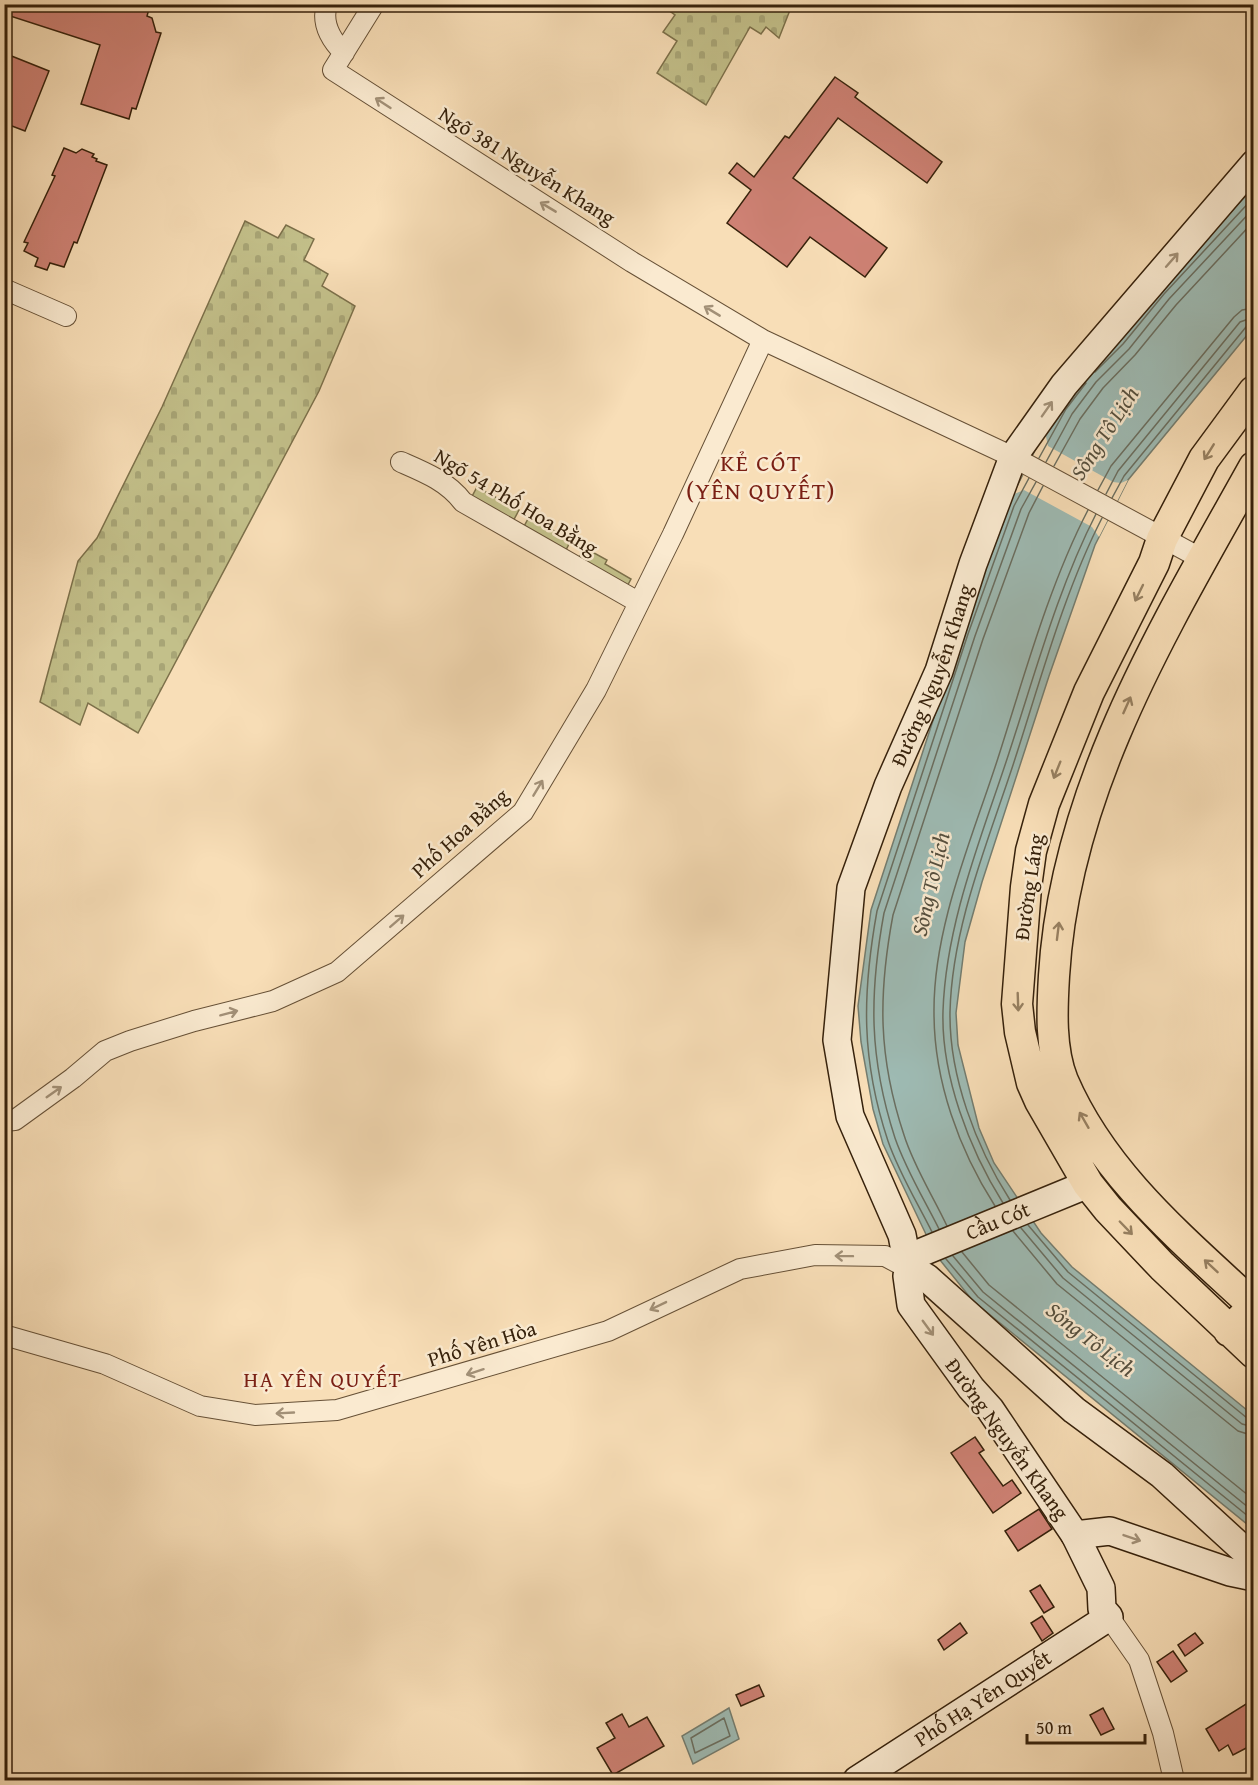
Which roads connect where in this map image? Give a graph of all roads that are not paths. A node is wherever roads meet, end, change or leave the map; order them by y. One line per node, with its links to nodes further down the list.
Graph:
1 (327, 4): 3 (street)
2 (374, 4): 3 (street, Ngõ 381 Nguyễn Khang)
3 (344, 53): 7 (street, Ngõ 381 Nguyễn Khang, one-way to 3)
4 (1254, 164): 9 (main road, Đường Nguyễn Khang, one-way to 4)
5 (4, 289): 6 (street)
6 (66, 316)
7 (763, 340): 9 (street, Ngõ 381 Nguyễn Khang); 14 (street, Phố Hoa Bằng)
8 (1254, 391): 12 (main road, Đường Láng, one-way to 12)
9 (1021, 461): 12 (street, Ngõ 381 Nguyễn Khang); 19 (main road, Đường Nguyễn Khang)
10 (401, 462): 14 (street, Ngõ 54 Phố Hoa Bằng)
11 (1254, 467): 13 (main road, Đường Láng)
12 (1162, 539): 13 (street, Ngõ 381 Nguyễn Khang); 15 (main road, Đường Láng, one-way to 15)
13 (1202, 559): 16 (main road, Đường Láng, one-way to 13)
14 (638, 602): 17 (street, Phố Hoa Bằng, one-way to 14)
15 (1071, 734): 16 (main road); 18 (main road, Đường Láng, one-way to 18)
16 (1108, 749): 20 (main road, Đường Láng, one-way to 16)
17 (4, 1121)
18 (1088, 1184): 19 (main road, Cầu Cót); 21 (main road, Đường Láng, one-way to 21)
19 (907, 1266): 22 (street, Phố Yên Hòa, one-way to 22); 24 (main road, Đường Nguyễn Khang, one-way to 24); 25 (main road)
20 (1254, 1306): 21 (main road)
21 (1229, 1330): 23 (main road, Đường Láng)
22 (4, 1335)
23 (1254, 1353)
24 (1075, 1535): 26 (main road, Đường Nguyễn Khang, one-way to 26); 27 (main road)
25 (1254, 1567)
26 (1254, 1577)
27 (1109, 1617): 28 (main road, Phố Hạ Yên Quyết); 29 (street)
28 (857, 1780)
29 (1174, 1780)

